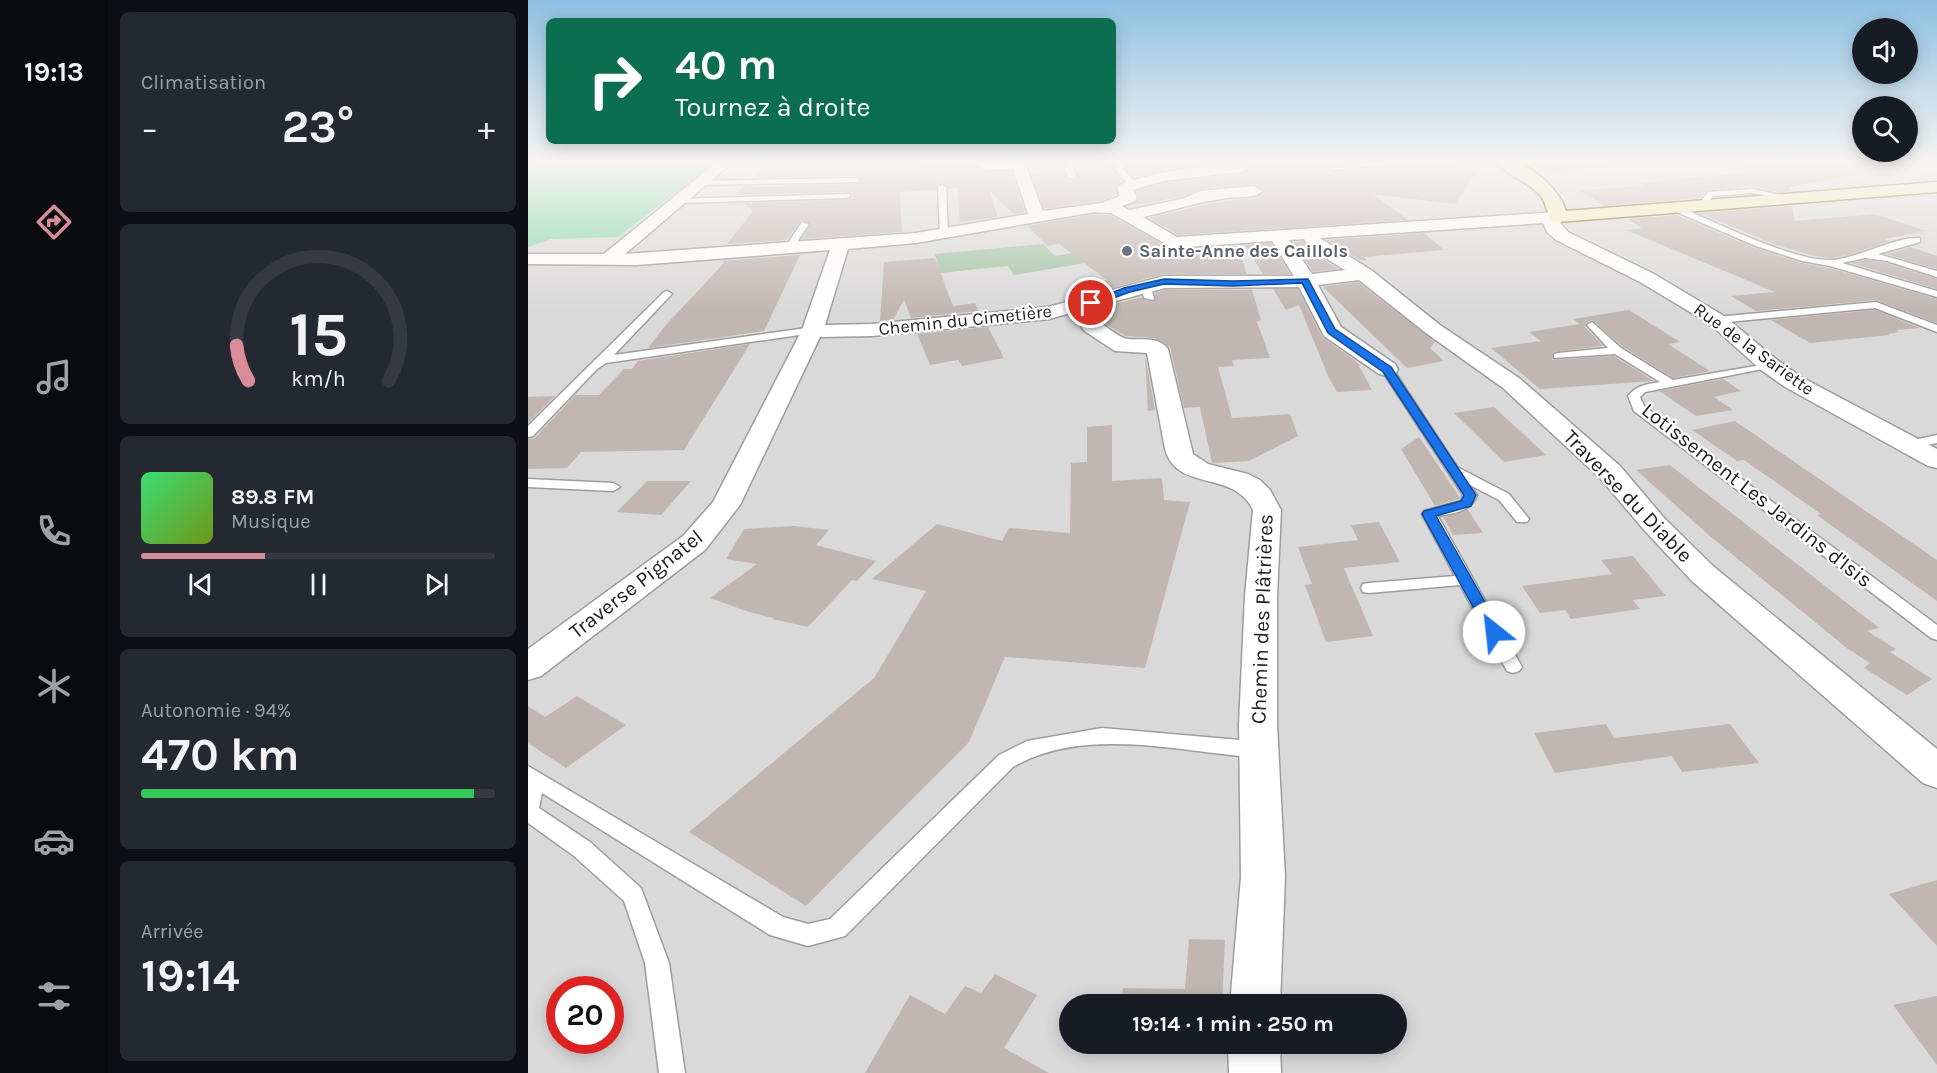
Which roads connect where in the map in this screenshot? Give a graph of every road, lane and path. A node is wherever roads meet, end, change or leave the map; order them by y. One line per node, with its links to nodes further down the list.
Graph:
1 (664, 211): 25 (street)
2 (943, 211): 15 (lane)
3 (1035, 211): 11 (street)
4 (1068, 211): 11 (street)
5 (1120, 211): 10 (street)
6 (1147, 211): 10 (street)
7 (1557, 211): 12 (street)
8 (1635, 211): 12 (street)
9 (1682, 211): 26 (lane)
10 (1127, 215): 20 (street)
11 (1037, 216): 15 (street)
12 (1558, 217): 17 (street); 35 (street, Rue de la Sariette)
13 (805, 224): 22 (lane)
14 (1209, 224): 16 (street)
15 (944, 234): 21 (street)
16 (1250, 234): 18 (street); 20 (street); 31 (street)
17 (1309, 234): 18 (street); 28 (street, Traverse du Diable)
18 (1277, 236): 29 (street)
19 (1917, 240): 23 (lane)
20 (1173, 243): 30 (street)
21 (841, 244): 22 (street); 38 (street, Traverse Pignatel)
22 (788, 249): 25 (street)
23 (1865, 255): 26 (lane); 27 (lane)
24 (528, 260): 25 (street)
25 (608, 260)
26 (1831, 263): 33 (lane)
27 (1935, 273)
28 (1364, 274): 29 (street, Chemin du Cimetière); 59 (street, Traverse du Diable)
29 (1305, 280): 31 (street, Chemin du Cimetière); 43 (street)
30 (1186, 282): 31 (street, Chemin du Cimetière); 34 (street, Chemin du Cimetière)
31 (1233, 283)
32 (667, 294): 41 (lane)
33 (1937, 294)
34 (1091, 303): 38 (street, Chemin du Cimetière); 61 (street, Chemin des Plâtrières)
35 (1717, 320): 37 (lane); 42 (street, Rue de la Sariette)
36 (1592, 325): 39 (lane)
37 (1937, 329)
38 (813, 330): 41 (lane); 56 (street, Traverse Pignatel)
39 (1617, 350): 40 (lane); 44 (lane)
40 (1558, 356)
41 (603, 360): 45 (lane)
42 (1769, 364): 44 (lane, Lotissement Les Jardins d'Isis); 47 (street, Rue de la Sariette)
43 (1387, 369): 49 (lane)
44 (1671, 383): 55 (lane, Lotissement Les Jardins d'Isis)
45 (528, 433)
46 (1937, 439): 47 (lane)
47 (1909, 445): 48 (street, Rue de la Sariette)
48 (1937, 460)
49 (1452, 470): 52 (lane); 53 (lane)
50 (528, 483): 51 (lane)
51 (613, 487)
52 (1522, 519)
53 (1465, 580): 54 (lane); 57 (lane)
54 (1369, 588)
55 (1937, 634)
56 (528, 667)
57 (1514, 667)
58 (1240, 748): 60 (lane)
59 (1937, 772)
60 (531, 776): 63 (lane)
61 (1257, 994)
62 (1254, 1054): 64 (street)
63 (672, 1073)
64 (1255, 1073)

